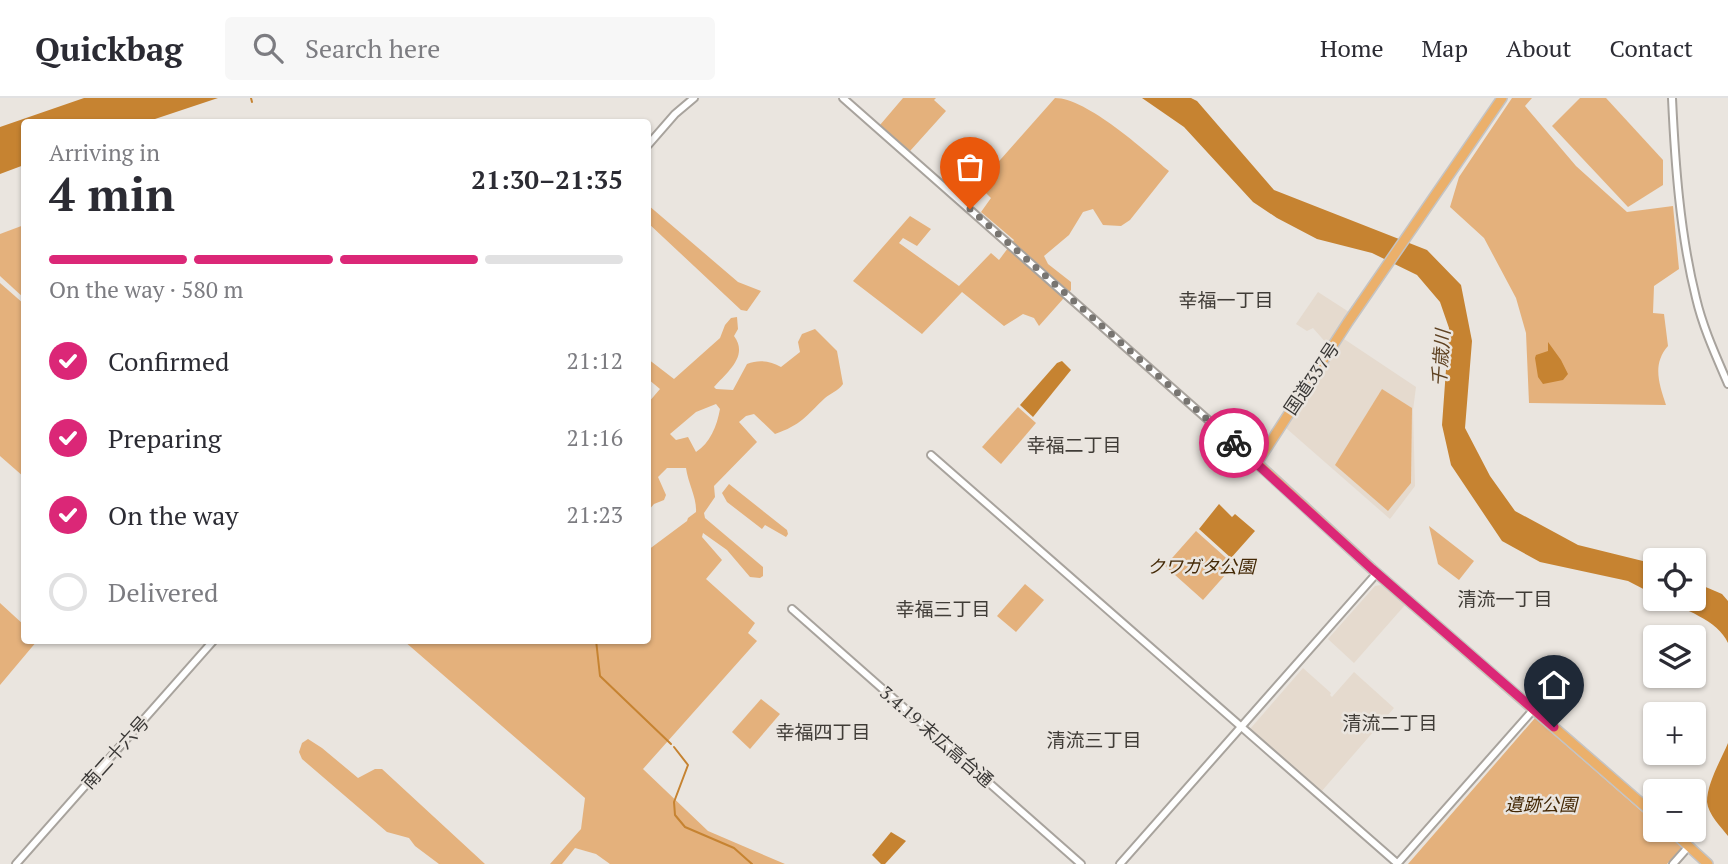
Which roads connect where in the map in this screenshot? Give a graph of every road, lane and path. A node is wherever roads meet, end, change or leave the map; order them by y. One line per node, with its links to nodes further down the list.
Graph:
1 (694, 98): 5 (street)
2 (843, 98): 8 (street)
3 (1502, 98): 8 (highway, 国道337号)
4 (1672, 98): 6 (street)
5 (651, 142)
6 (1728, 384)
7 (931, 455): 13 (street)
8 (1257, 463): 9 (highway)
9 (1377, 573): 12 (highway); 13 (street)
10 (792, 609): 18 (street, 3.4.19 末広高台通)
11 (210, 644): 17 (street, 南二十六号)
12 (1534, 709): 14 (highway); 20 (street)
13 (1241, 726): 19 (street); 20 (street)
14 (1643, 805)
15 (1684, 842): 16 (highway)
16 (1689, 846): 21 (street); 22 (highway)
17 (16, 864)
18 (1081, 864)
19 (1120, 864)
20 (1398, 864)
21 (1673, 864)
22 (1708, 864)

